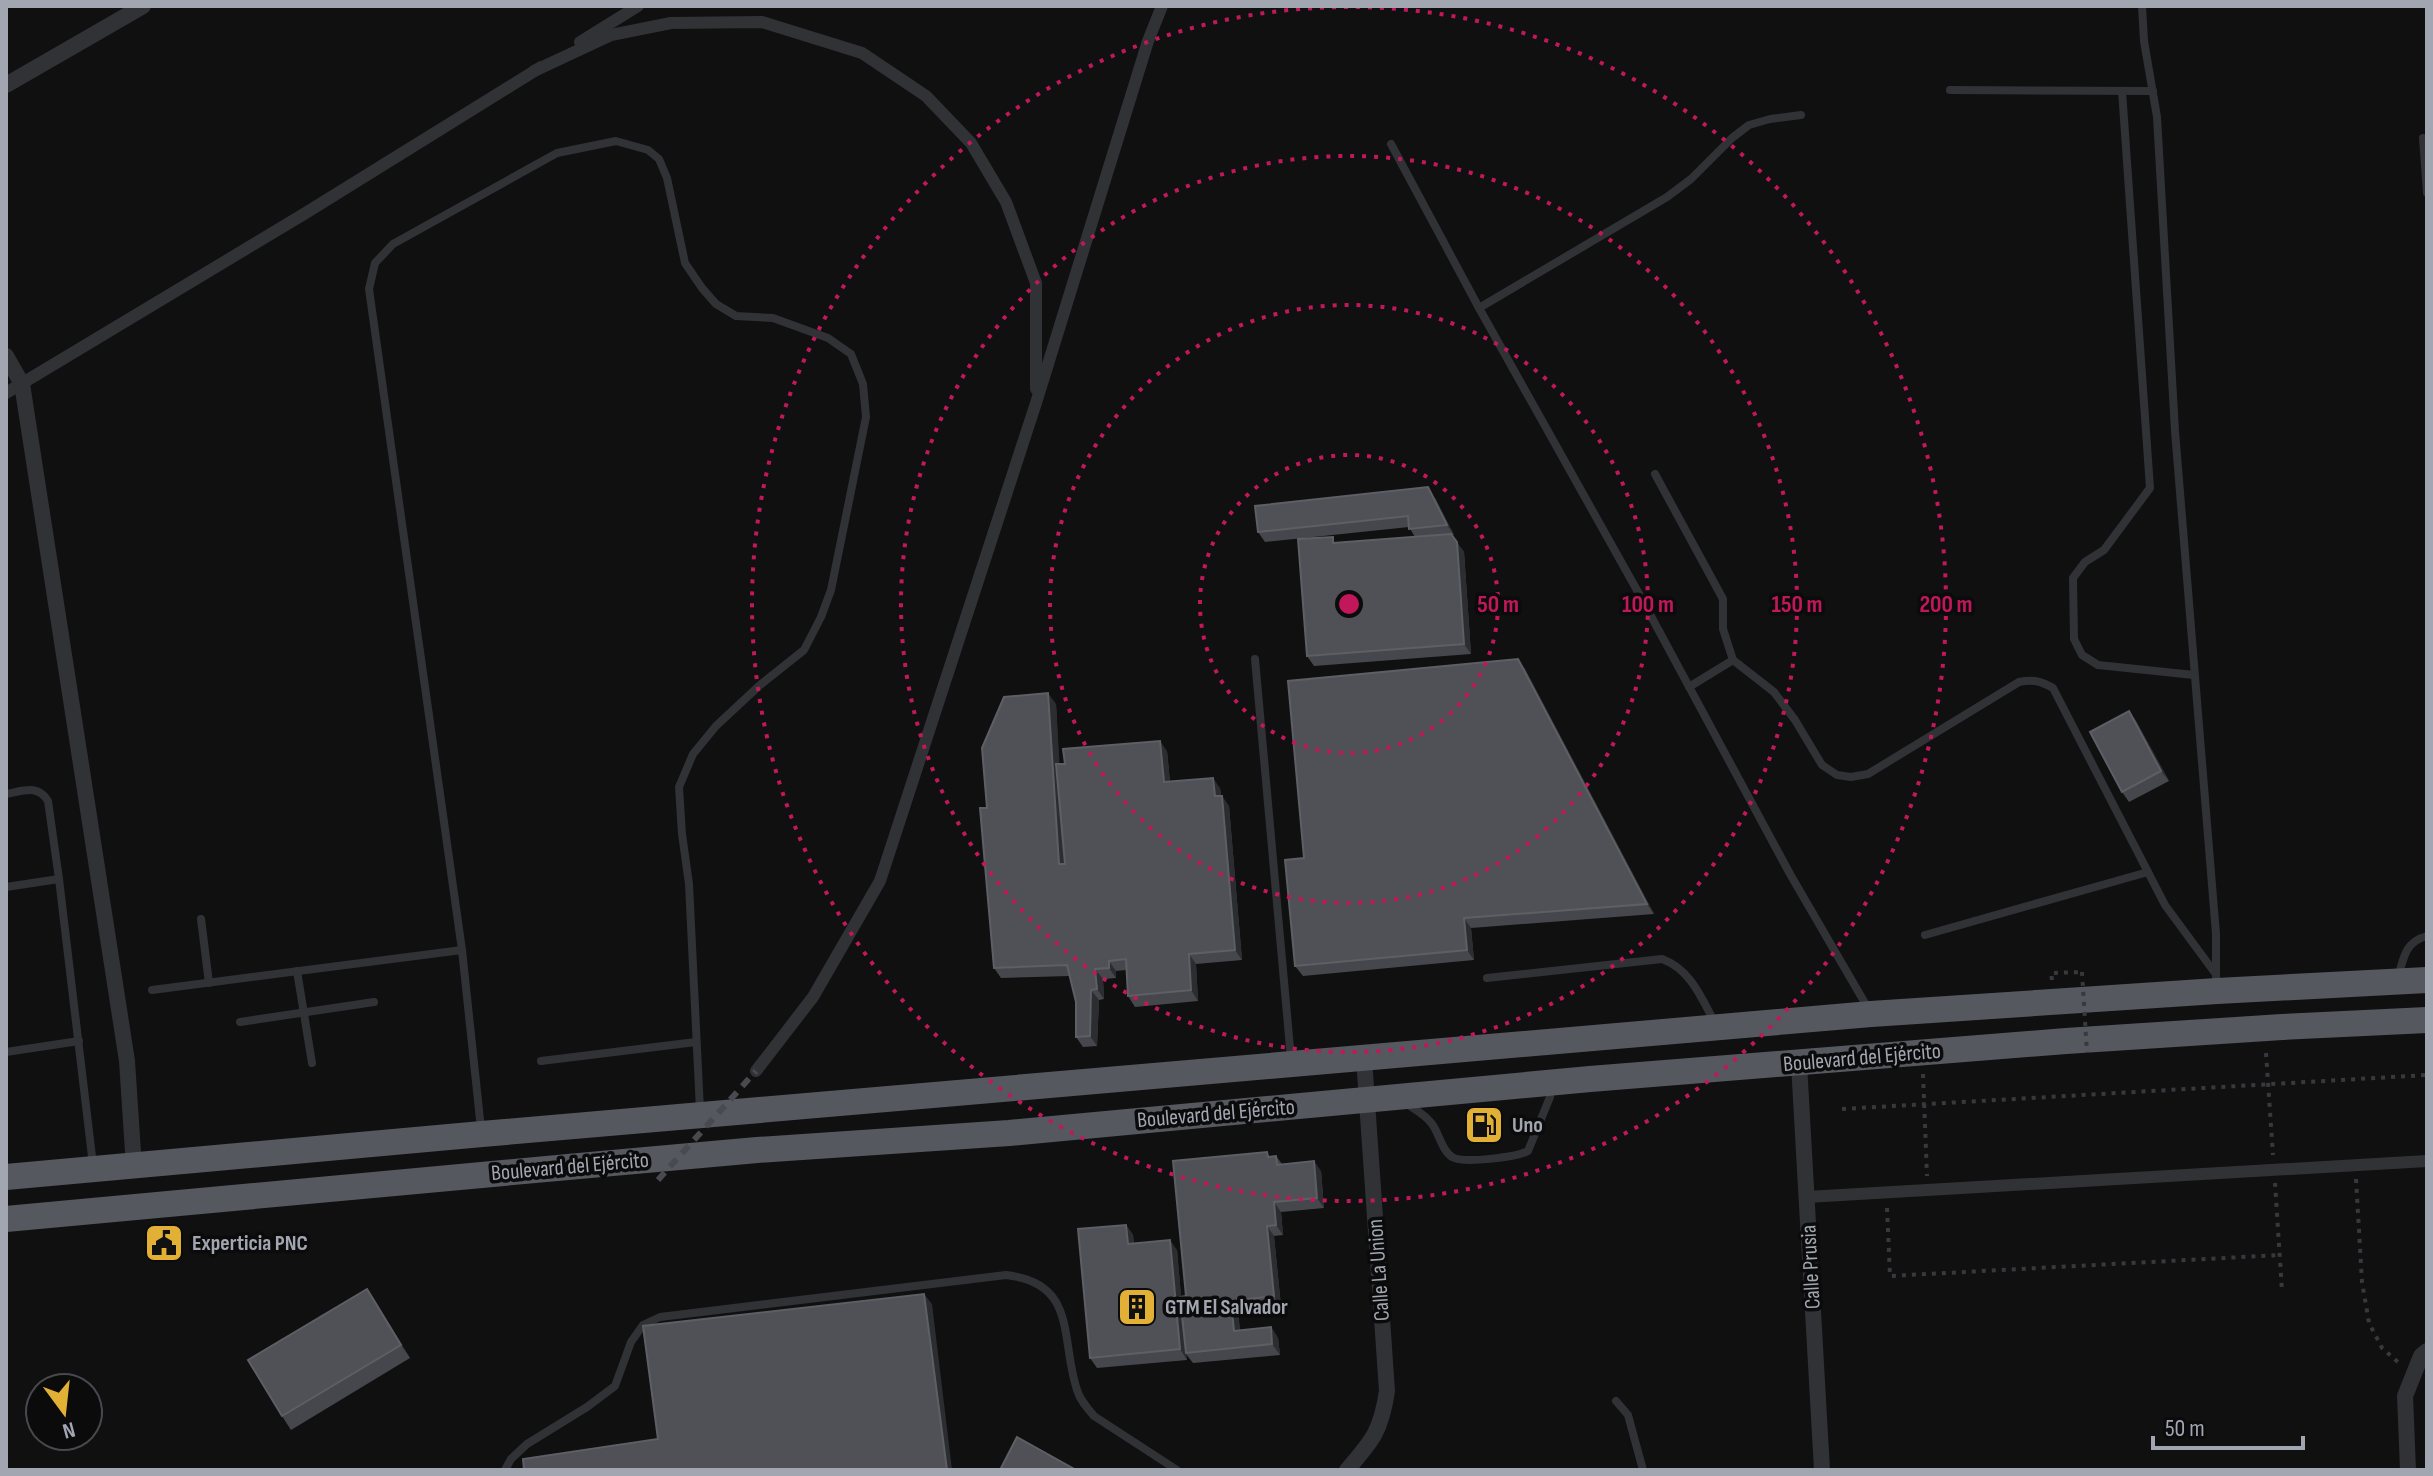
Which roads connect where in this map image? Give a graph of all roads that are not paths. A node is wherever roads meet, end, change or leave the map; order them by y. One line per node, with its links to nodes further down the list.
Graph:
1 (143, 6): 6 (street)
2 (638, 6): 5 (street)
3 (1162, 6): 18 (street)
4 (2142, 6): 9 (lane)
5 (534, 71): 16 (street); 18 (street)
6 (6, 85)
7 (1950, 90): 8 (lane)
8 (2122, 91): 9 (lane); 22 (lane)
9 (2153, 91): 22 (lane)
10 (1801, 115): 14 (lane)
11 (2423, 138): 13 (lane)
12 (1391, 144): 14 (lane)
13 (2427, 193)
14 (1479, 308): 23 (lane)
15 (6, 356): 16 (street)
16 (22, 384): 17 (street); 66 (street)
17 (6, 393)
18 (1036, 403): 55 (street)
19 (1655, 474): 21 (lane)
20 (1255, 659): 53 (lane)
21 (1733, 660): 23 (lane); 25 (lane)
22 (2194, 675): 35 (lane)
23 (1689, 687): 41 (lane)
24 (6, 794): 26 (lane)
25 (2148, 872): 29 (lane); 35 (lane)
26 (59, 879): 27 (lane); 45 (lane)
27 (6, 887)
28 (201, 919): 37 (lane)
29 (1925, 935)
30 (2427, 936): 36 (lane)
31 (462, 950): 32 (lane); 46 (lane); 62 (lane)
32 (297, 971): 37 (lane); 40 (lane)
33 (1487, 978): 44 (lane)
34 (2427, 980): 36 (highway, Boulevard del Ejército)
35 (2216, 982): 36 (highway, Boulevard del Ejército); 41 (highway, Boulevard del Ejército)
36 (2397, 982)
37 (209, 983): 38 (lane)
38 (152, 990)
39 (374, 1002): 40 (lane)
40 (304, 1013): 43 (lane); 52 (lane)
41 (1871, 1014): 44 (highway, Boulevard del Ejército)
42 (2427, 1020): 54 (highway, Boulevard del Ejército)
43 (240, 1022)
44 (1718, 1027): 47 (highway, Boulevard del Ejército)
45 (79, 1041): 48 (lane); 67 (lane)
46 (696, 1042): 50 (lane); 61 (lane)
47 (1461, 1049): 49 (highway, Boulevard del Ejército); 56 (highway)
48 (6, 1052)
49 (1364, 1058): 51 (highway, Boulevard del Ejército); 59 (street, Calle La Union)
50 (541, 1061)
51 (1329, 1061): 53 (highway, Boulevard del Ejército); 60 (highway)
52 (312, 1063)
53 (1291, 1064): 61 (highway, Boulevard del Ejército)
54 (1799, 1064): 56 (highway, Boulevard del Ejército); 70 (street, Calle Prusia)
55 (756, 1071)
56 (1461, 1091): 58 (highway, Boulevard del Ejército)
57 (1550, 1097): 58 (lane)
58 (1396, 1098): 59 (highway, Boulevard del Ejército)
59 (1367, 1100): 60 (highway, Boulevard del Ejército); 77 (street, Calle La Union)
60 (1335, 1103): 69 (highway, Boulevard del Ejército)
61 (701, 1115): 62 (highway, Boulevard del Ejército)
62 (482, 1134): 63 (highway, Boulevard del Ejército)
63 (297, 1151): 64 (highway, Boulevard del Ejército); 69 (highway)
64 (203, 1161): 66 (highway, Boulevard del Ejército); 71 (highway)
65 (2427, 1161): 70 (street)
66 (134, 1167): 67 (highway, Boulevard del Ejército)
67 (94, 1171): 68 (highway, Boulevard del Ejército)
68 (6, 1177)
69 (300, 1191): 71 (highway, Boulevard del Ejército)
70 (1807, 1197): 79 (street, Calle Prusia)
71 (204, 1200): 72 (highway, Boulevard del Ejército)
72 (6, 1219)
73 (2427, 1351): 80 (street)
74 (1616, 1401): 78 (lane)
75 (505, 1470): 76 (lane)
76 (1177, 1470)
77 (1347, 1470)
78 (1643, 1470)
79 (1822, 1470)
80 (2408, 1470)

